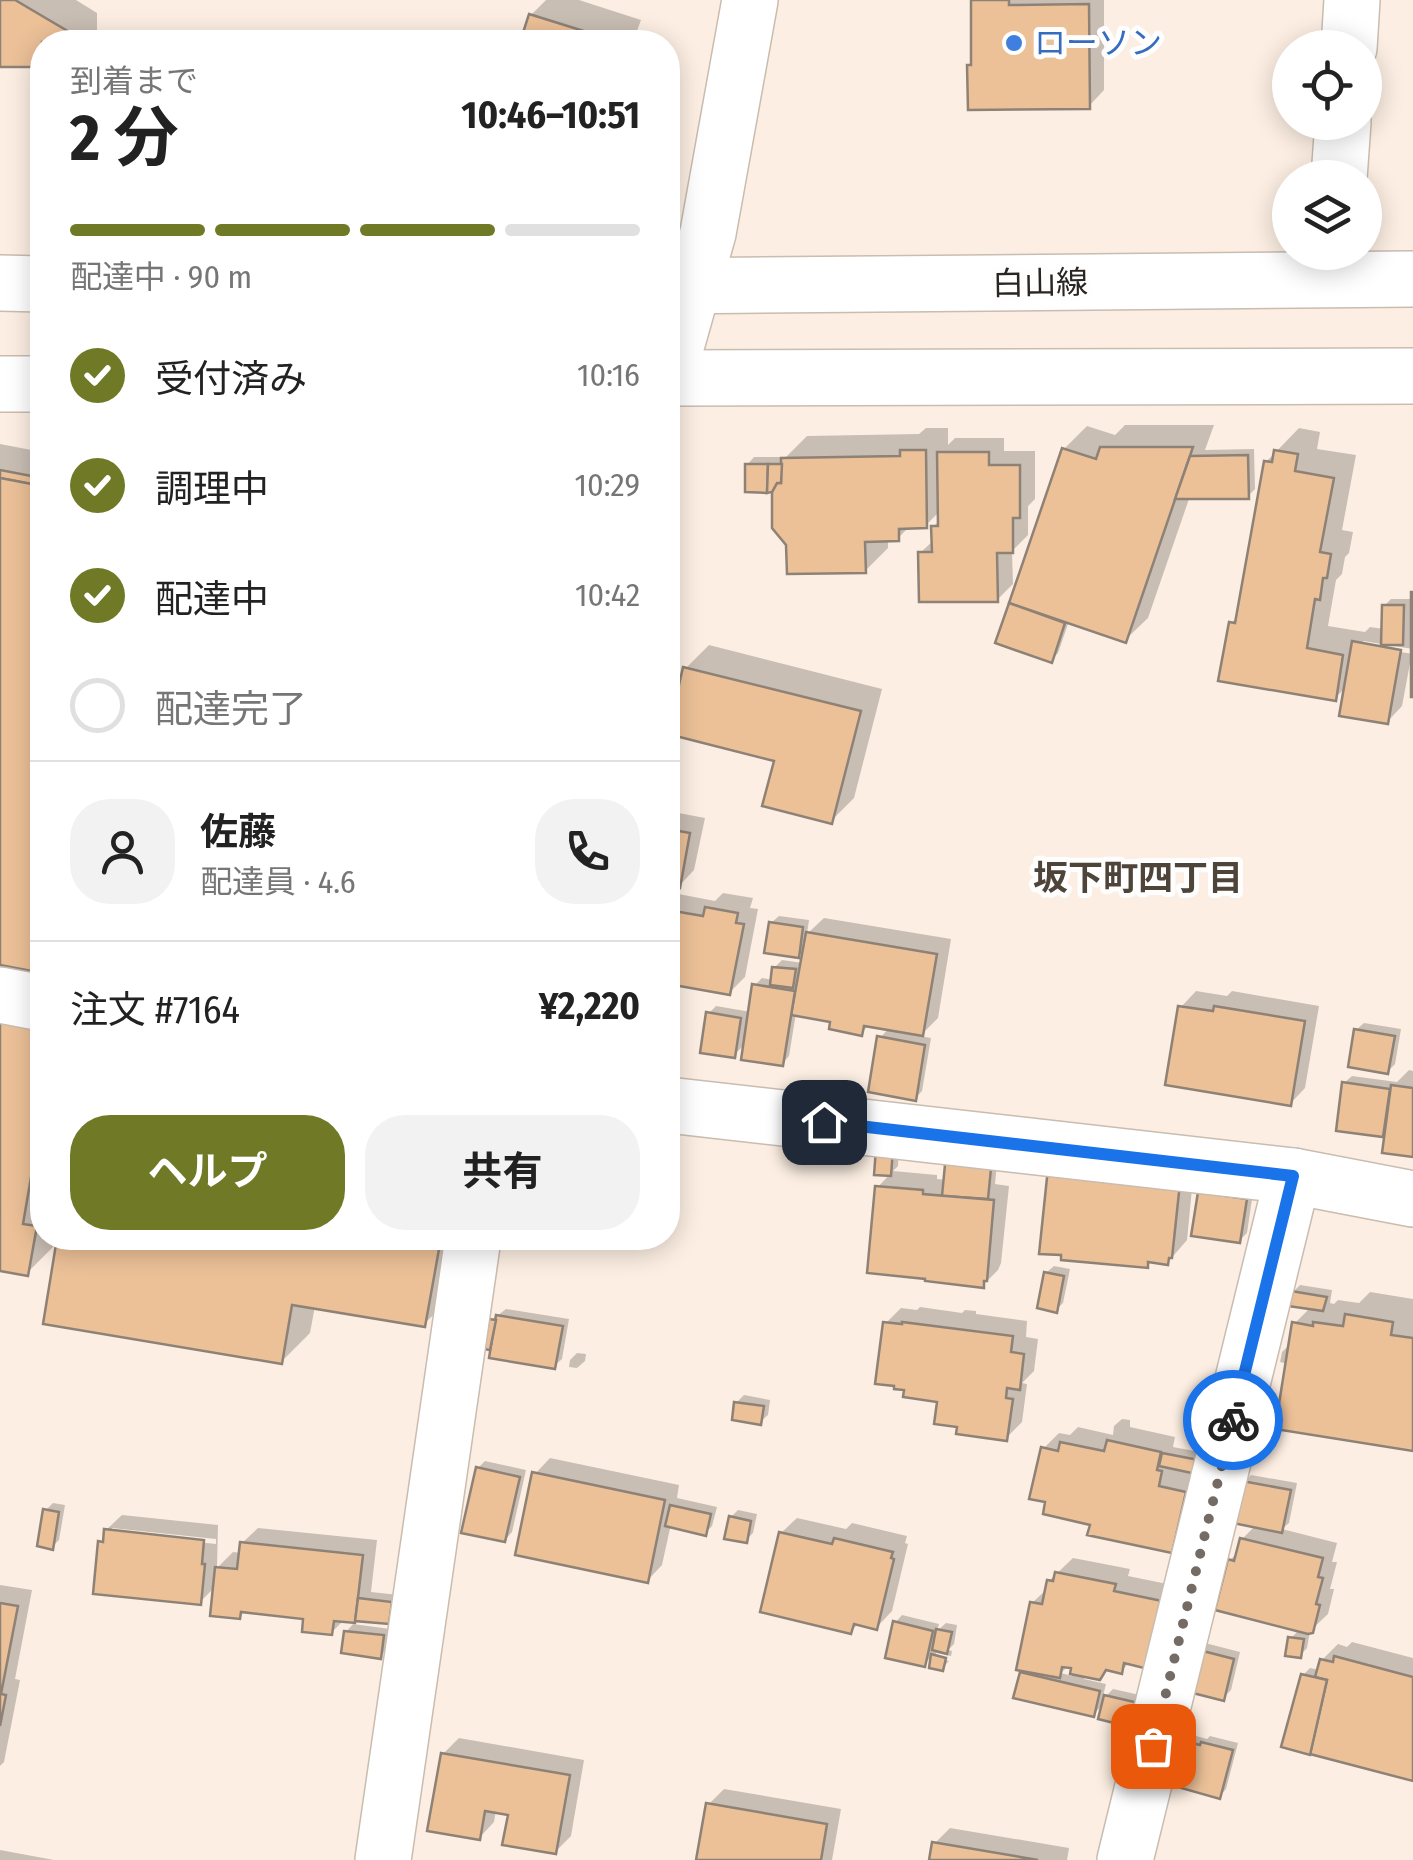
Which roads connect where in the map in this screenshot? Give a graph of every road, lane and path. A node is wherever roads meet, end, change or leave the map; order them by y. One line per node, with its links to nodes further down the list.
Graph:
1 (750, 0): 9 (street)
2 (1352, 0): 3 (street)
3 (1350, 30)
4 (1272, 268): 9 (street, 白山線)
5 (1360, 270): 6 (street, 白山線)
6 (1413, 278)
7 (0, 284): 8 (street)
8 (30, 284)
9 (680, 286)
10 (680, 376): 11 (street)
11 (1413, 376)
12 (0, 384): 13 (street)
13 (30, 384)
14 (0, 995): 15 (street)
15 (30, 1001)
16 (680, 1105): 17 (street)
17 (1293, 1176): 18 (street); 21 (street)
18 (1413, 1200)
19 (472, 1250): 20 (street)
20 (388, 1859)
21 (1126, 1860)

